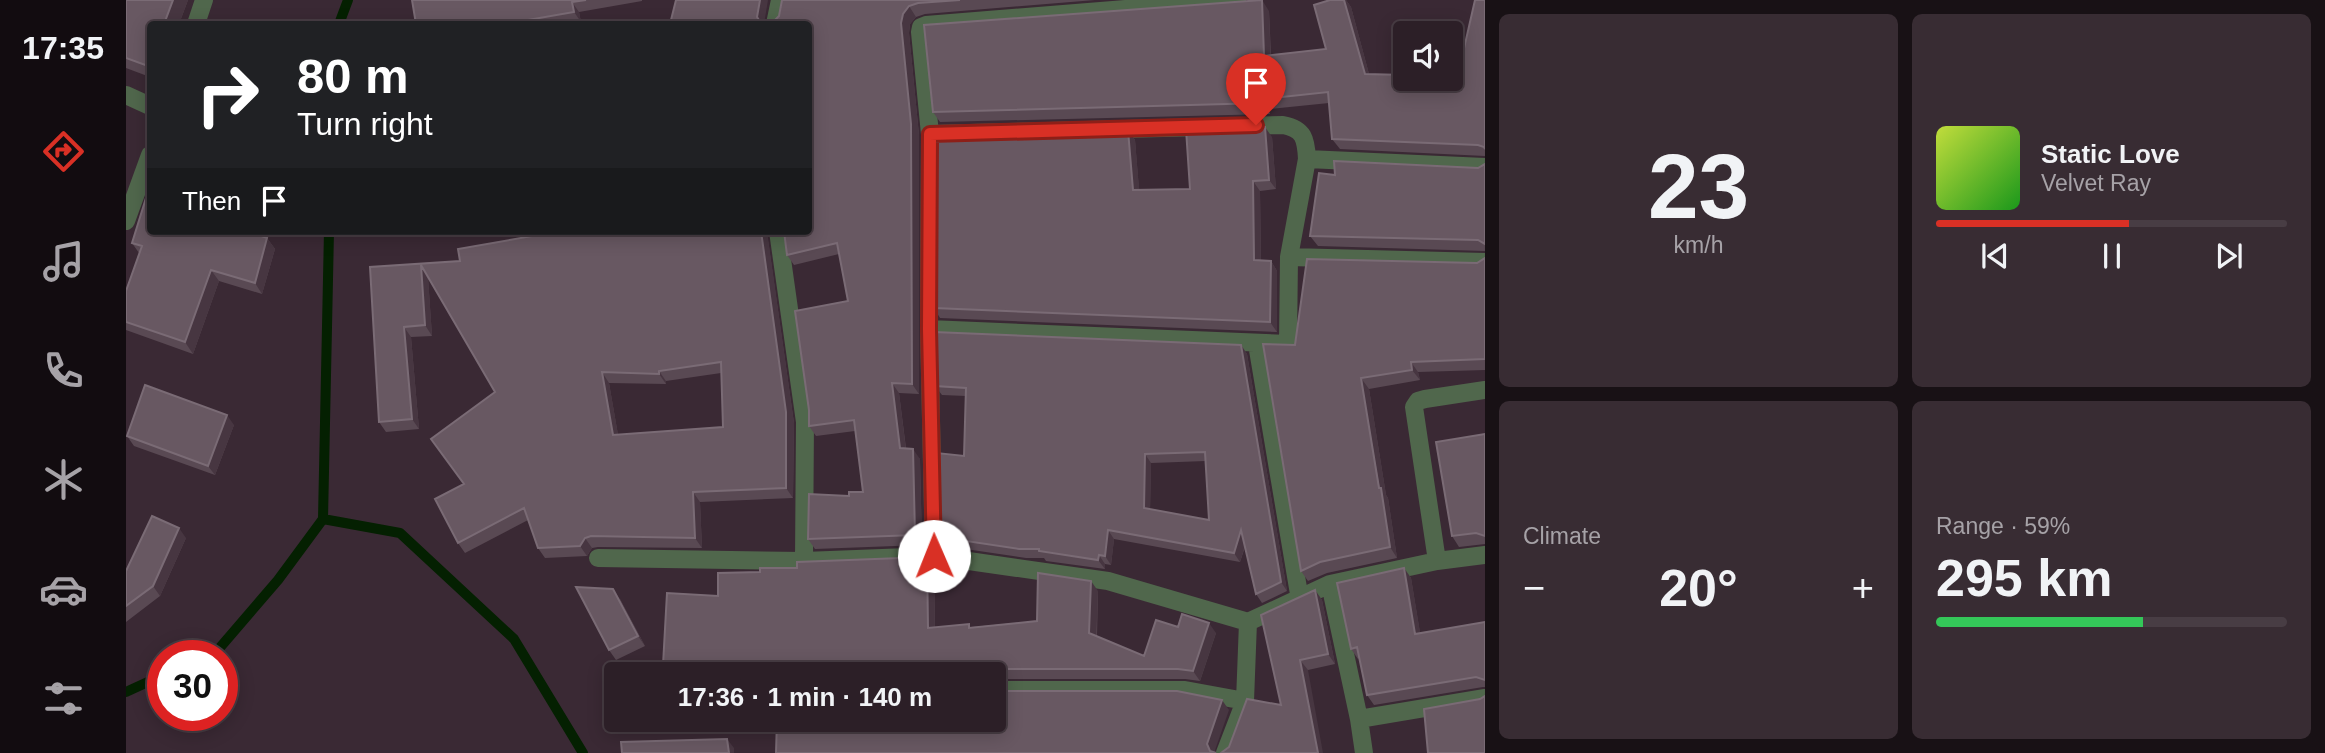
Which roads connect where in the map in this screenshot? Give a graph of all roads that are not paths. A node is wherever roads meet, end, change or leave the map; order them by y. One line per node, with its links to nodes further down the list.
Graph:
1 (204, 0): 4 (street)
2 (780, 0): 5 (street)
3 (1237, 0): 8 (street)
4 (197, 21)
5 (776, 21)
6 (126, 95): 7 (street)
7 (147, 105)
8 (930, 134): 9 (street); 16 (street)
9 (1307, 159): 11 (street); 14 (street)
10 (147, 163): 12 (street)
11 (1485, 167)
12 (126, 220)
13 (779, 235): 22 (street)
14 (1289, 257): 15 (street); 17 (street)
15 (1485, 261)
16 (929, 329): 17 (street); 20 (street)
17 (1257, 344): 25 (street)
18 (1485, 390): 23 (street)
19 (1485, 555): 23 (street)
20 (934, 556): 22 (street); 26 (street)
21 (598, 558): 22 (street)
22 (804, 561)
23 (1437, 561): 24 (street)
24 (1330, 584): 25 (street); 30 (street)
25 (1300, 600): 26 (street)
26 (1248, 622): 29 (street)
27 (1006, 690): 29 (street)
28 (1485, 698): 30 (street)
29 (1245, 701): 31 (street)
30 (1359, 719): 32 (street)
31 (1225, 753)
32 (1364, 753)

